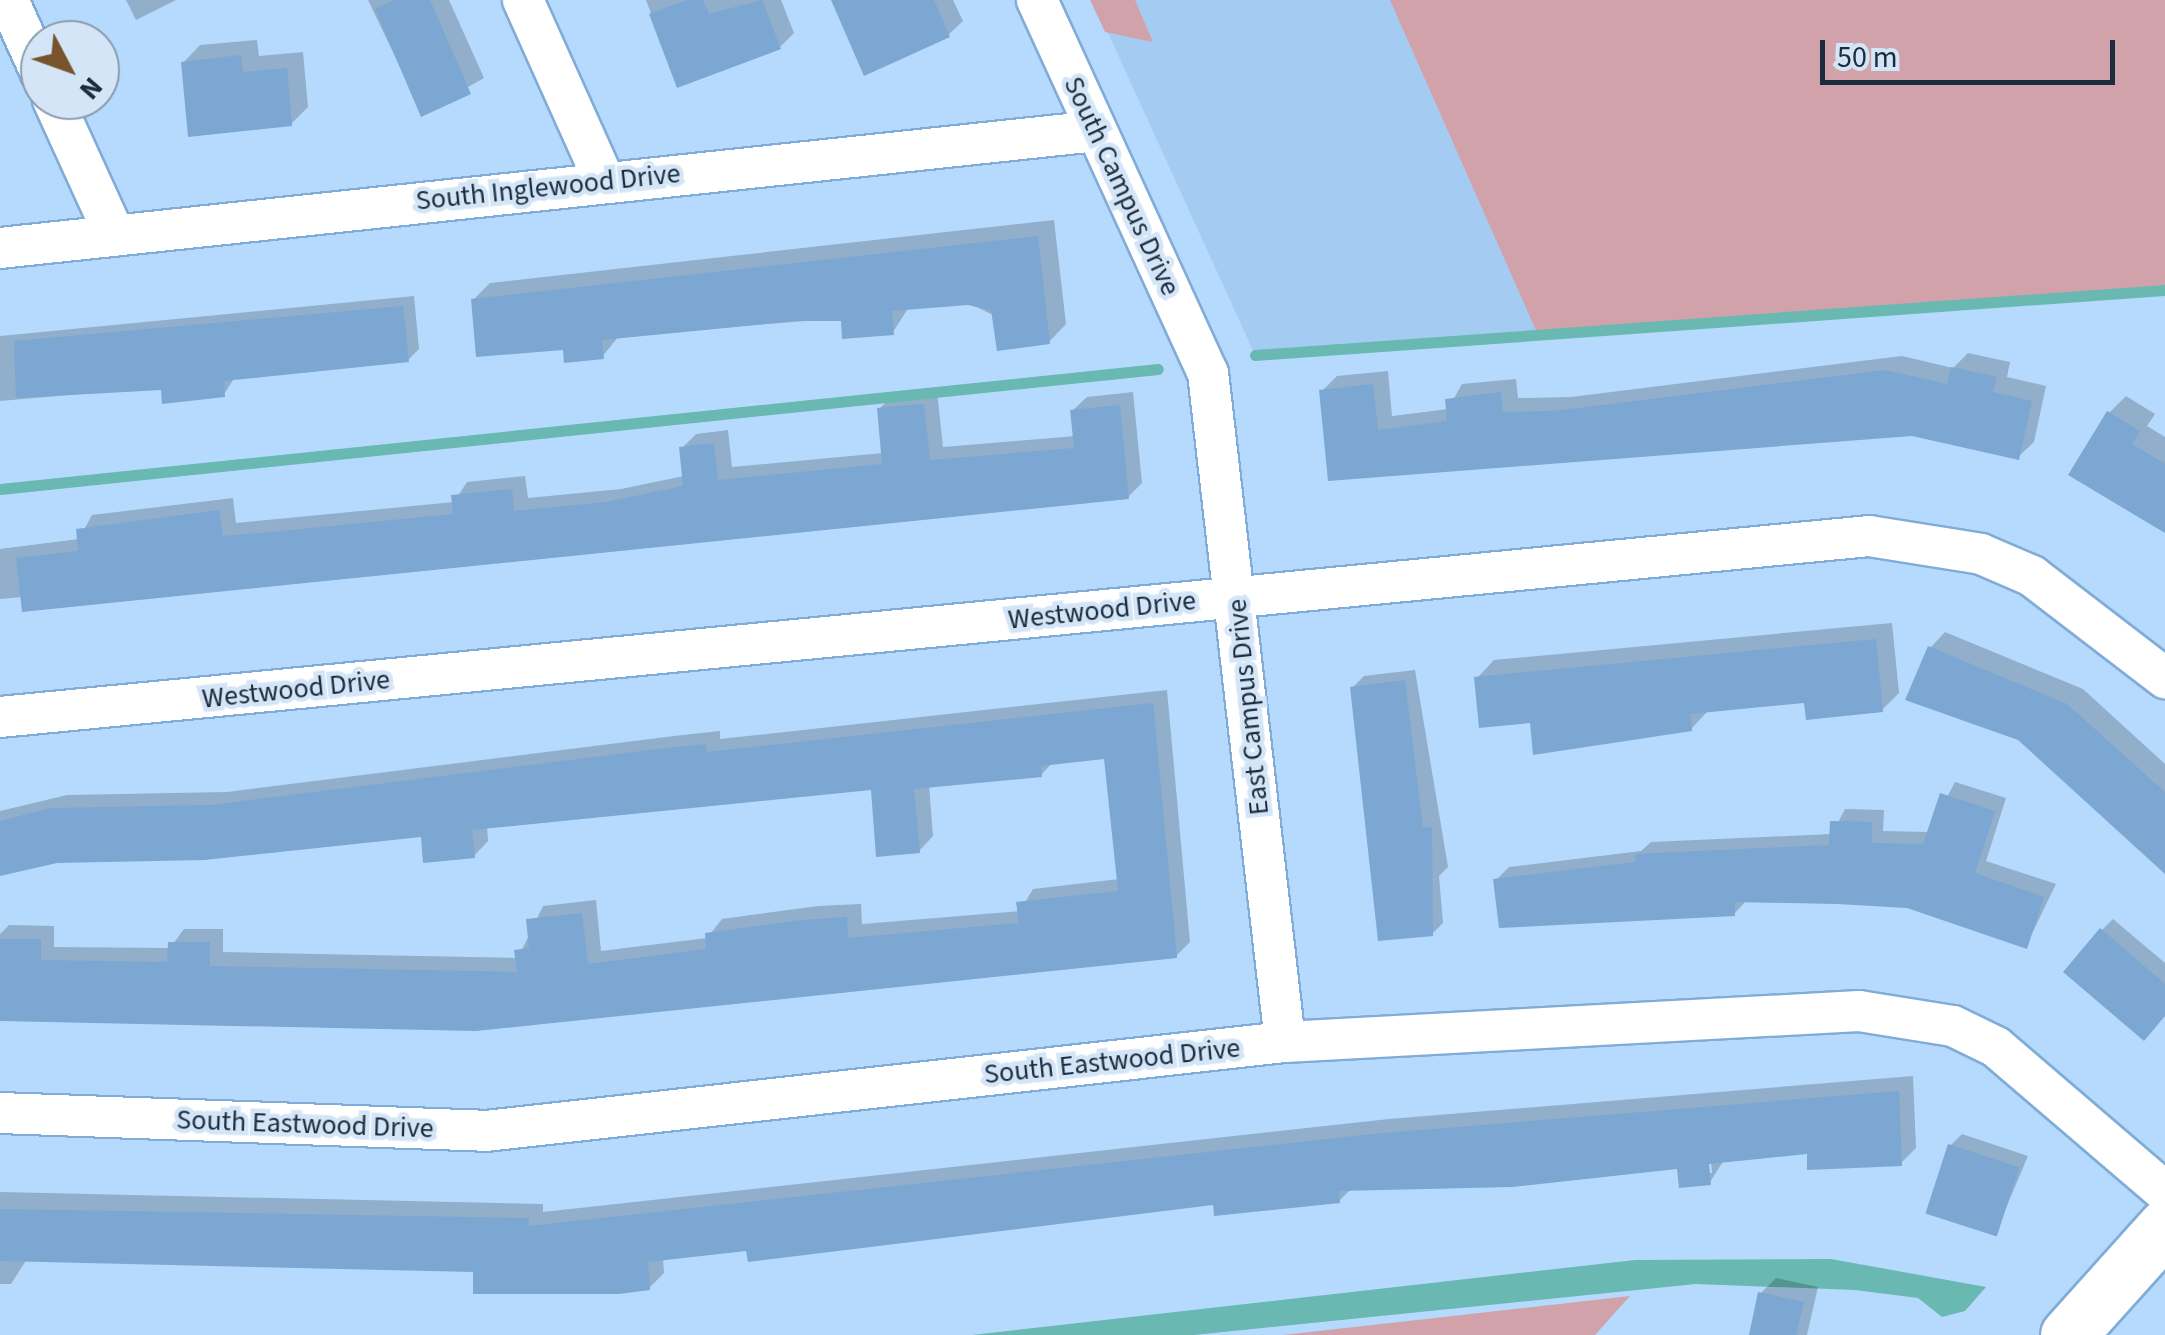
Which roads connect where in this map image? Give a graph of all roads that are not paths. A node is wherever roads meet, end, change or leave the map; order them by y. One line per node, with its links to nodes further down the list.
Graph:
1 (8, 0): 4 (street)
2 (523, 0): 7 (street)
3 (1037, 0): 6 (street, South Campus Drive)
4 (20, 27)
5 (62, 120): 8 (street)
6 (1096, 131): 7 (street, South Inglewood Drive); 10 (street, South Campus Drive)
7 (604, 180): 8 (street, South Inglewood Drive)
8 (115, 236): 9 (street, South Inglewood Drive)
9 (0, 248)
10 (1208, 372): 11 (street, East Campus Drive)
11 (1237, 597): 12 (street, Westwood Drive); 13 (street, Westwood Drive); 14 (street, East Campus Drive)
12 (2165, 678)
13 (0, 718)
14 (1284, 1042): 15 (street, South Eastwood Drive); 16 (street, South Eastwood Drive)
15 (0, 1113)
16 (2165, 1192)
17 (2165, 1227): 18 (main road)
18 (2068, 1335)

